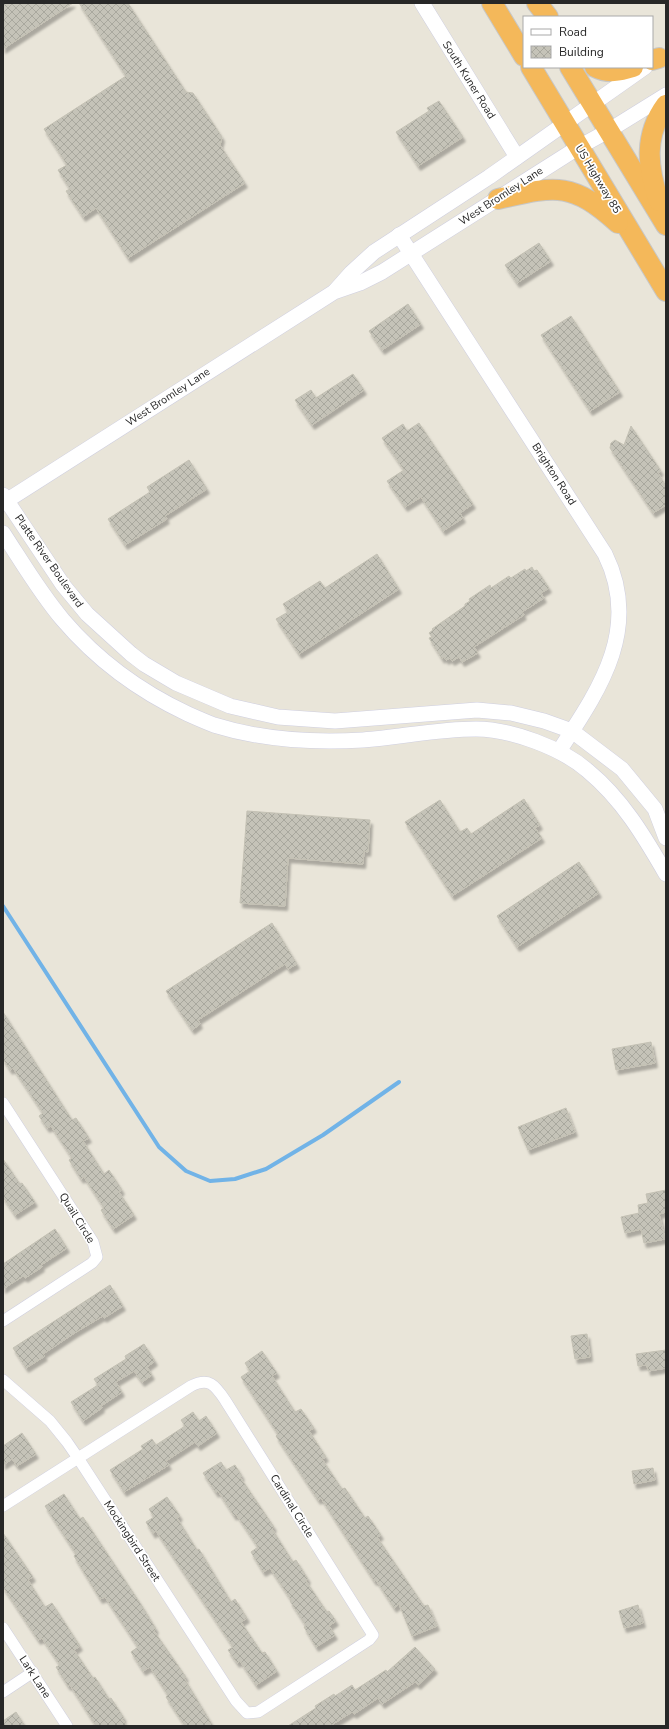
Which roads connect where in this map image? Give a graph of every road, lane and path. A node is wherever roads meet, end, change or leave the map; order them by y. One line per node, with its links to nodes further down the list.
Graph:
1 (422, 3): 19 (main road, South Kuner Road)
2 (492, 3): 7 (highway)
3 (532, 3): 5 (highway)
4 (538, 3): 6 (highway)
5 (539, 16)
6 (547, 16)
7 (523, 54)
8 (532, 68): 16 (highway, US Highway 85)
9 (571, 68): 14 (highway)
10 (598, 68): 11 (highway)
11 (628, 68)
12 (644, 68): 14 (main road, West Bromley Lane)
13 (666, 95): 17 (main road, West Bromley Lane)
14 (592, 104): 16 (main road, West Bromley Lane); 17 (highway)
15 (666, 105): 21 (highway)
16 (565, 124): 18 (highway, US Highway 85); 19 (main road, West Bromley Lane)
17 (608, 131): 18 (main road, West Bromley Lane); 21 (highway)
18 (579, 147): 20 (main road, West Bromley Lane); 23 (highway, US Highway 85)
19 (517, 157): 22 (main road, West Bromley Lane)
20 (498, 199): 23 (highway); 24 (main road, West Bromley Lane)
21 (666, 223)
22 (399, 235): 24 (main road, Brighton Road); 26 (main road, West Bromley Lane)
23 (634, 238): 25 (highway, US Highway 85)
24 (412, 254): 26 (main road, West Bromley Lane); 31 (main road, Brighton Road)
25 (666, 291)
26 (334, 292): 27 (main road, West Bromley Lane)
27 (4, 500): 30 (main road, Platte River Boulevard)
28 (3, 533): 33 (main road, Platte River Boulevard)
29 (381, 718): 30 (main road, Platte River Boulevard); 31 (main road, Platte River Boulevard); 32 (main road)
30 (360, 719): 33 (main road)
31 (572, 731): 34 (main road, Brighton Road); 35 (main road)
32 (384, 738): 33 (main road, Platte River Boulevard); 34 (main road, Platte River Boulevard)
33 (362, 740)
34 (559, 751): 36 (main road)
35 (666, 838)
36 (666, 874)
37 (3, 1104): 38 (street, Quail Circle)
38 (3, 1321)
39 (3, 1380): 40 (street, Mockingbird Street)
40 (78, 1458): 41 (street); 45 (street, Mockingbird Street); 45 (street, Cardinal Circle)
41 (3, 1506)
42 (3, 1628): 43 (street, Lark Lane)
43 (33, 1672): 44 (street); 46 (street, Lark Lane)
44 (3, 1692)
45 (248, 1713)
46 (67, 1726)

